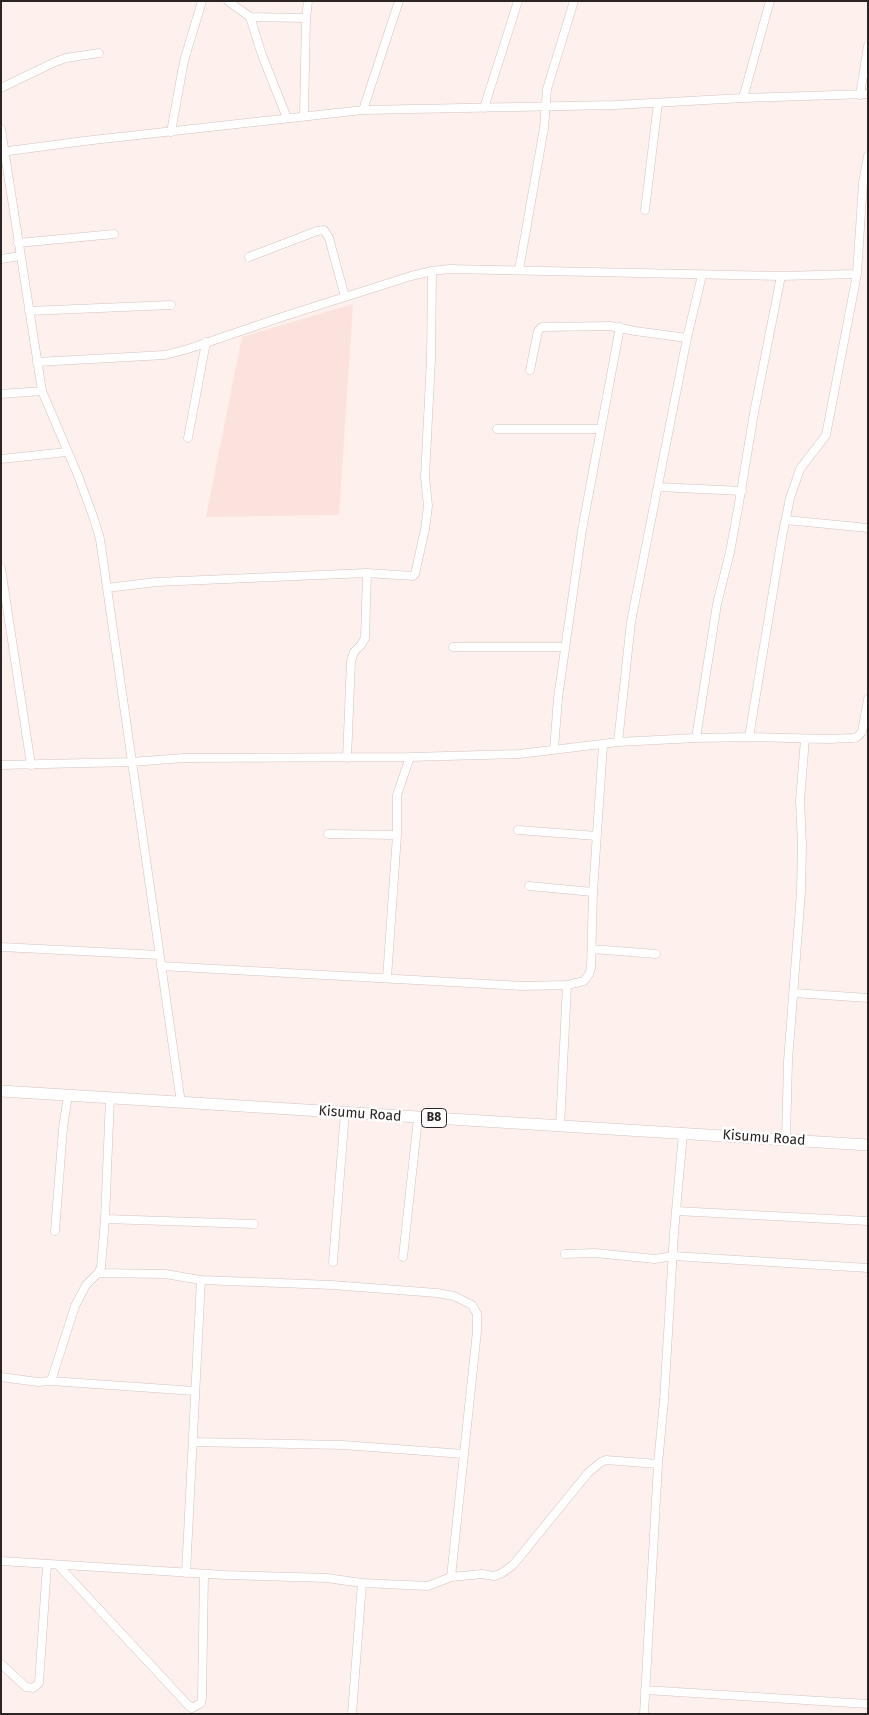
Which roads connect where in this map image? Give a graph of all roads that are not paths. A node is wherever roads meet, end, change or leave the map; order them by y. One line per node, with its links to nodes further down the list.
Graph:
1 (202, 1): 22 (street)
2 (228, 1): 8 (street)
3 (308, 1): 9 (street)
4 (399, 1): 18 (street)
5 (518, 1): 17 (street)
6 (574, 1): 16 (street)
7 (770, 1): 14 (street)
8 (250, 17): 9 (street); 20 (street)
9 (306, 18): 19 (street)
10 (868, 46): 13 (street)
11 (99, 52): 12 (street)
12 (1, 88)
13 (864, 94): 14 (street)
14 (743, 98): 15 (street)
15 (658, 103): 16 (street); 25 (street)
16 (545, 107): 17 (street); 33 (street)
17 (484, 108): 18 (street)
18 (363, 110): 19 (street)
19 (304, 116): 20 (street)
20 (286, 118): 22 (street)
21 (1, 129): 23 (street)
22 (171, 132): 23 (street)
23 (3, 152): 27 (street)
24 (868, 156): 30 (street)
25 (644, 210)
26 (114, 234): 27 (street)
27 (18, 242): 28 (street)
28 (20, 256): 32 (street); 40 (street)
29 (249, 257): 38 (street)
30 (858, 257): 31 (street); 35 (street)
31 (868, 257)
32 (1, 259)
33 (519, 270): 34 (street); 36 (street)
34 (432, 271): 38 (street); 58 (street)
35 (857, 274): 37 (street); 55 (street)
36 (702, 275): 37 (street); 42 (street)
37 (781, 276): 54 (street)
38 (345, 297): 43 (street)
39 (171, 306): 40 (street)
40 (29, 311): 44 (street)
41 (620, 327): 42 (street); 45 (street); 49 (street)
42 (687, 338): 53 (street)
43 (206, 342): 44 (street); 50 (street)
44 (38, 362): 46 (street)
45 (530, 370)
46 (42, 391): 47 (street); 51 (street)
47 (1, 394)
48 (498, 429): 49 (street)
49 (600, 429): 63 (street)
50 (188, 438)
51 (68, 452): 52 (street); 59 (street)
52 (1, 459)
53 (658, 487): 54 (street); 68 (street)
54 (742, 491): 66 (street)
55 (786, 520): 56 (street); 65 (street)
56 (868, 528)
57 (1, 568): 60 (street)
58 (367, 573): 59 (street); 72 (street)
59 (107, 588): 73 (street)
60 (10, 629): 61 (street); 75 (street)
61 (1, 630)
62 (453, 646): 63 (street)
63 (565, 647): 70 (street)
64 (868, 699): 67 (street)
65 (749, 737): 66 (street); 67 (street)
66 (696, 738): 68 (street)
67 (805, 739): 89 (street)
68 (618, 742): 69 (street)
69 (603, 745): 70 (street); 79 (street)
70 (554, 749): 71 (street)
71 (410, 757): 72 (street); 78 (street)
72 (346, 758): 73 (street)
73 (131, 762): 75 (street); 85 (street)
74 (1, 765): 75 (street)
75 (31, 765)
76 (518, 830): 79 (street)
77 (328, 834): 78 (street)
78 (397, 835): 87 (street)
79 (596, 836): 81 (street)
80 (529, 886): 81 (street)
81 (592, 892): 83 (street)
82 (1, 947): 85 (street)
83 (592, 949): 84 (street); 88 (street)
84 (656, 954)
85 (159, 955): 86 (street)
86 (161, 966): 87 (street); 94 (street)
87 (387, 978): 88 (street)
88 (567, 985): 97 (street)
89 (794, 994): 90 (street); 99 (street)
90 (868, 998)
91 (1, 1091): 92 (highway, Kisumu Road / B8)
92 (68, 1095): 93 (highway, Kisumu Road / B8); 105 (street)
93 (110, 1098): 94 (highway, Kisumu Road / B8); 102 (street)
94 (181, 1103): 95 (highway, Kisumu Road / B8)
95 (345, 1112): 96 (highway, Kisumu Road / B8); 109 (street)
96 (418, 1118): 97 (highway, Kisumu Road / B8); 108 (street)
97 (560, 1126): 98 (highway, Kisumu Road / B8)
98 (683, 1133): 99 (highway, Kisumu Road / B8); 101 (street)
99 (786, 1139): 100 (highway, Kisumu Road / B8)
100 (868, 1145)
101 (676, 1211): 103 (street); 107 (street)
102 (105, 1219): 104 (street); 111 (street)
103 (868, 1221)
104 (254, 1224)
105 (56, 1231)
106 (565, 1254): 107 (street)
107 (673, 1256): 110 (street); 118 (street)
108 (403, 1258)
109 (333, 1262)
110 (868, 1268)
111 (98, 1273): 112 (street); 114 (street)
112 (201, 1280): 115 (street); 117 (street)
113 (1, 1377): 114 (street)
114 (51, 1381): 115 (street)
115 (195, 1391): 116 (street)
116 (193, 1442): 117 (street); 122 (street)
117 (464, 1454): 124 (street)
118 (658, 1464): 124 (street); 127 (street)
119 (1, 1561): 120 (street)
120 (47, 1565): 121 (street); 126 (street)
121 (58, 1565): 122 (street); 123 (street)
122 (186, 1573): 123 (street)
123 (204, 1574): 125 (street)
124 (451, 1577): 125 (street)
125 (362, 1583): 129 (street)
126 (1, 1664)
127 (645, 1690): 128 (street); 130 (street)
128 (868, 1704)
129 (352, 1714)
130 (644, 1714)

